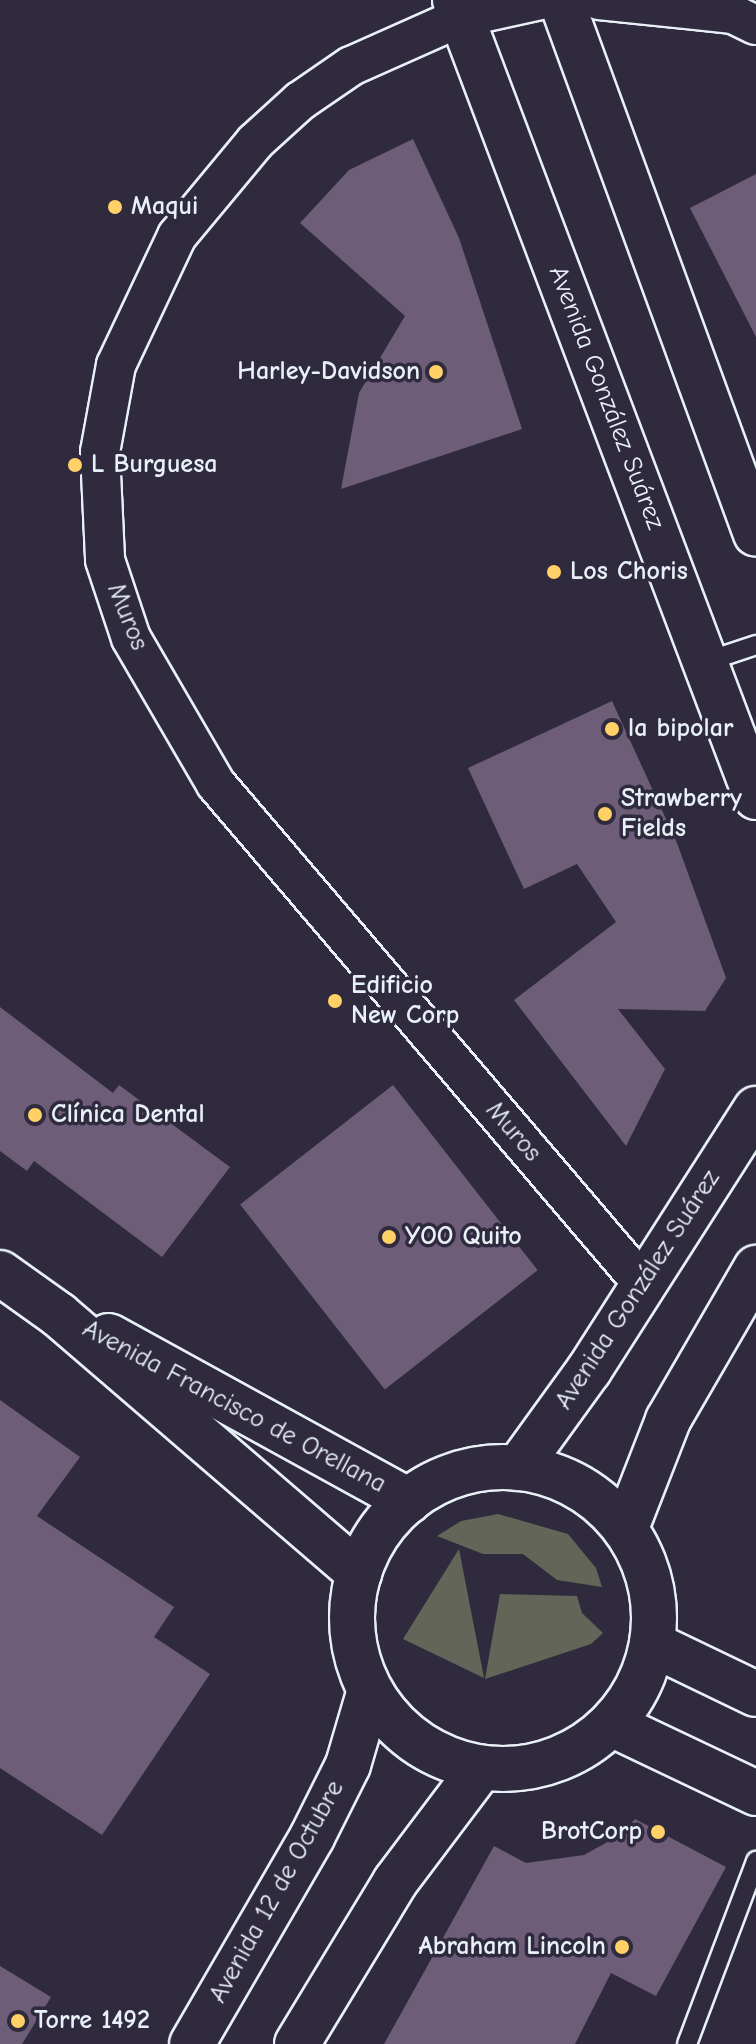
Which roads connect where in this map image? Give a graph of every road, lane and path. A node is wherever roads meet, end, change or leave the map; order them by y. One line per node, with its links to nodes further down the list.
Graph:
1 (541, 0): 4 (street, Muros)
2 (561, 0): 6 (main road)
3 (599, 0): 5 (street)
4 (457, 9): 8 (main road, Avenida González Suárez); 13 (street, Muros)
5 (756, 25)
6 (756, 534)
7 (756, 645): 8 (lane)
8 (708, 661): 9 (main road, Avenida González Suárez)
9 (756, 797)
10 (756, 1109): 13 (main road, Avenida González Suárez)
11 (756, 1268): 17 (main road)
12 (0, 1273): 14 (main road, Avenida Francisco de Orellana)
13 (643, 1284): 15 (main road, Avenida González Suárez)
14 (59, 1315): 16 (main road, Avenida Francisco de Orellana); 18 (main road, Avenida Francisco de Orellana)
15 (518, 1468): 16 (main road); 17 (main road)
16 (409, 1501): 18 (main road)
17 (626, 1528): 19 (main road)
18 (359, 1573): 20 (main road)
19 (652, 1644): 21 (main road); 22 (main road)
20 (370, 1690): 23 (main road); 26 (main road, Avenida 12 de Octubre)
21 (756, 1694)
22 (611, 1724): 23 (main road); 24 (main road)
23 (481, 1768): 27 (main road)
24 (756, 1793)
25 (756, 1861): 28 (lane)
26 (192, 2044)
27 (297, 2044)
28 (687, 2044)

